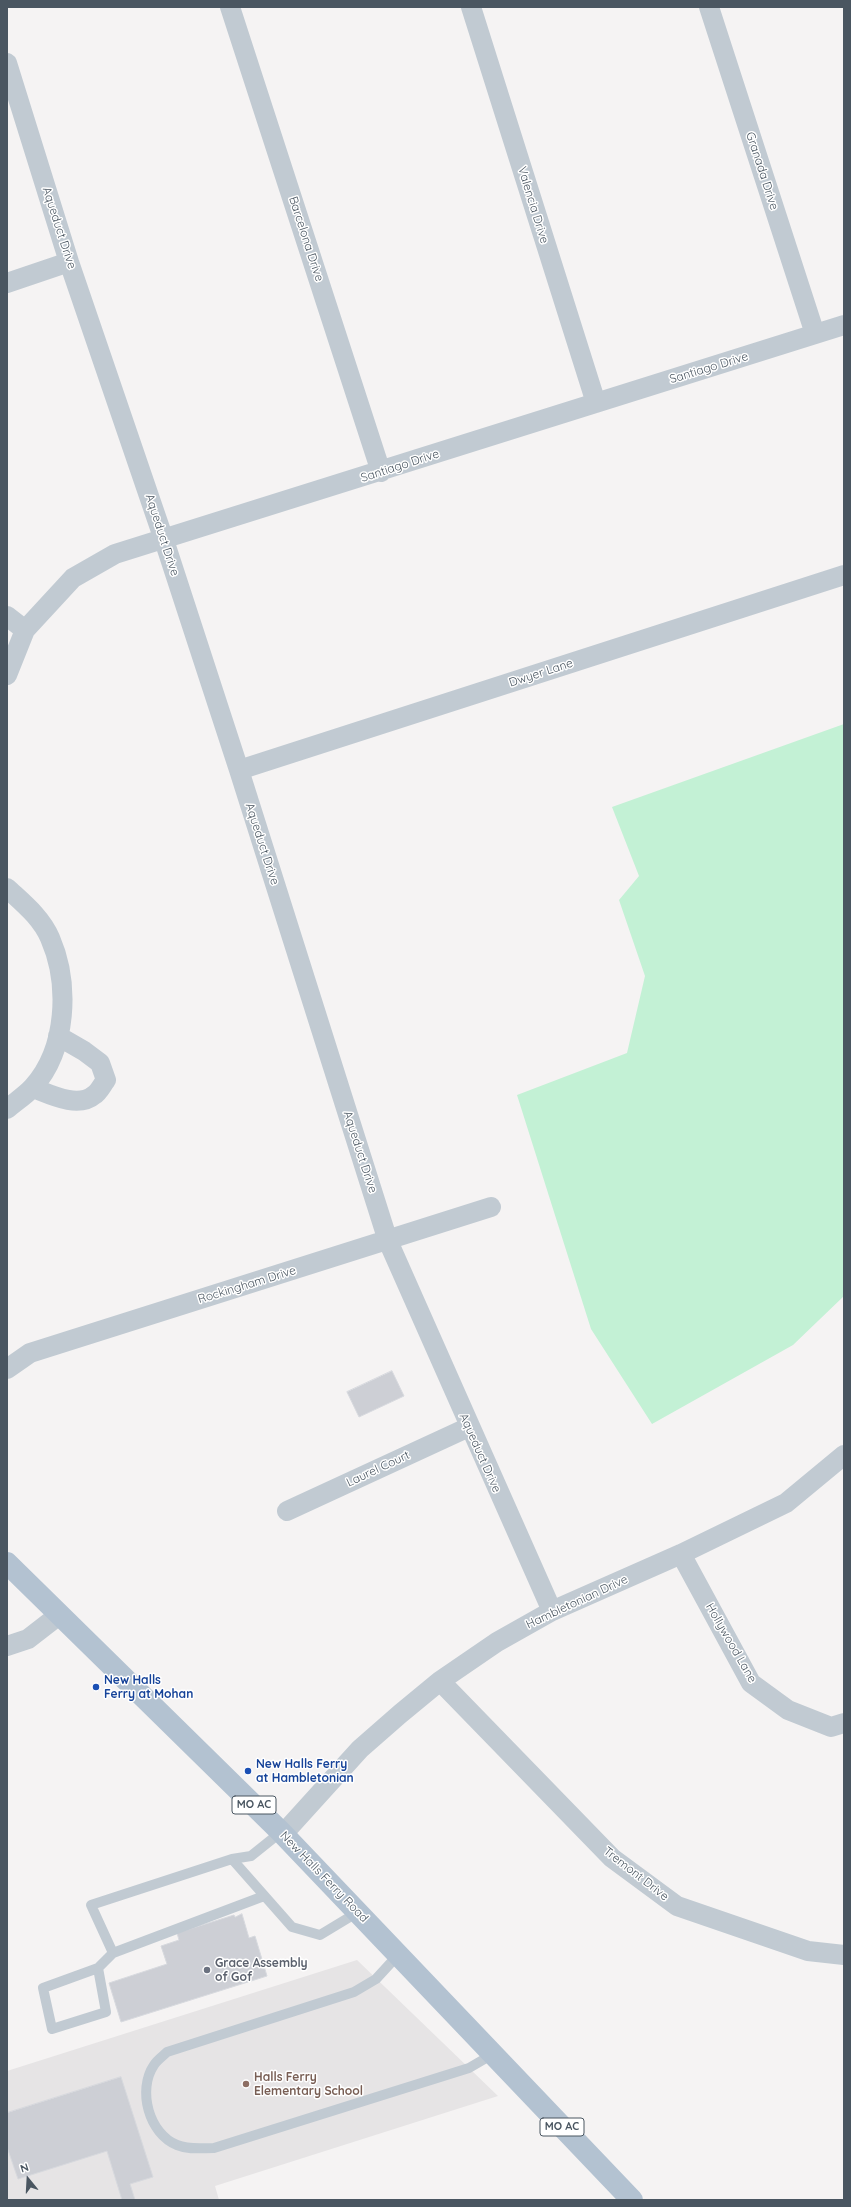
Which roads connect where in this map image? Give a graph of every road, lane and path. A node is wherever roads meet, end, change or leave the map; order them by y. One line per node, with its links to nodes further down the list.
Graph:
1 (230, 7): 10 (street, Barcelona Drive)
2 (471, 7): 9 (street, Valencia Drive)
3 (709, 7): 8 (street, Granada Drive)
4 (7, 63): 5 (street, Aqueduct Drive)
5 (69, 262): 6 (street); 11 (street, Aqueduct Drive)
6 (7, 283)
7 (844, 325): 8 (street, Santiago Drive)
8 (815, 334): 9 (street, Santiago Drive)
9 (596, 403): 10 (street, Santiago Drive)
10 (381, 472): 11 (street, Santiago Drive)
11 (164, 540): 14 (street, Santiago Drive); 16 (street, Aqueduct Drive)
12 (844, 575): 16 (street, Dwyer Lane)
13 (7, 616): 14 (street)
14 (25, 630): 15 (street, Santiago Drive)
15 (7, 675)
16 (239, 770): 22 (street, Aqueduct Drive)
17 (7, 888): 18 (street)
18 (58, 1036): 19 (street); 19 (street)
19 (33, 1088): 20 (street)
20 (7, 1108)
21 (491, 1207): 22 (street, Rockingham Drive)
22 (388, 1241): 23 (street, Rockingham Drive); 24 (street, Aqueduct Drive)
23 (7, 1369)
24 (468, 1426): 26 (street, Laurel Court); 29 (street, Aqueduct Drive)
25 (844, 1455): 27 (street, Hambletonian Drive)
26 (287, 1511)
27 (681, 1554): 29 (street, Hambletonian Drive); 33 (street, Hollywood Lane)
28 (7, 1562): 30 (main road, New Halls Ferry Road / MO AC)
29 (552, 1611): 32 (street, Hambletonian Drive)
30 (59, 1615): 31 (street); 34 (main road, New Halls Ferry Road / MO AC)
31 (7, 1646)
32 (440, 1681): 34 (street, Hambletonian Drive); 40 (street, Tremont Drive)
33 (844, 1723)
34 (282, 1833): 35 (lane); 37 (main road, New Halls Ferry Road / MO AC)
35 (232, 1859): 36 (lane); 38 (lane)
36 (264, 1896): 37 (lane); 38 (lane)
37 (358, 1912): 39 (main road, New Halls Ferry Road / MO AC)
38 (114, 1953): 41 (lane)
39 (398, 1955): 42 (main road, New Halls Ferry Road / MO AC); 42 (lane)
40 (844, 1955)
41 (98, 1968): 41 (lane)
42 (493, 2054): 43 (main road, New Halls Ferry Road / MO AC)
43 (632, 2200)

